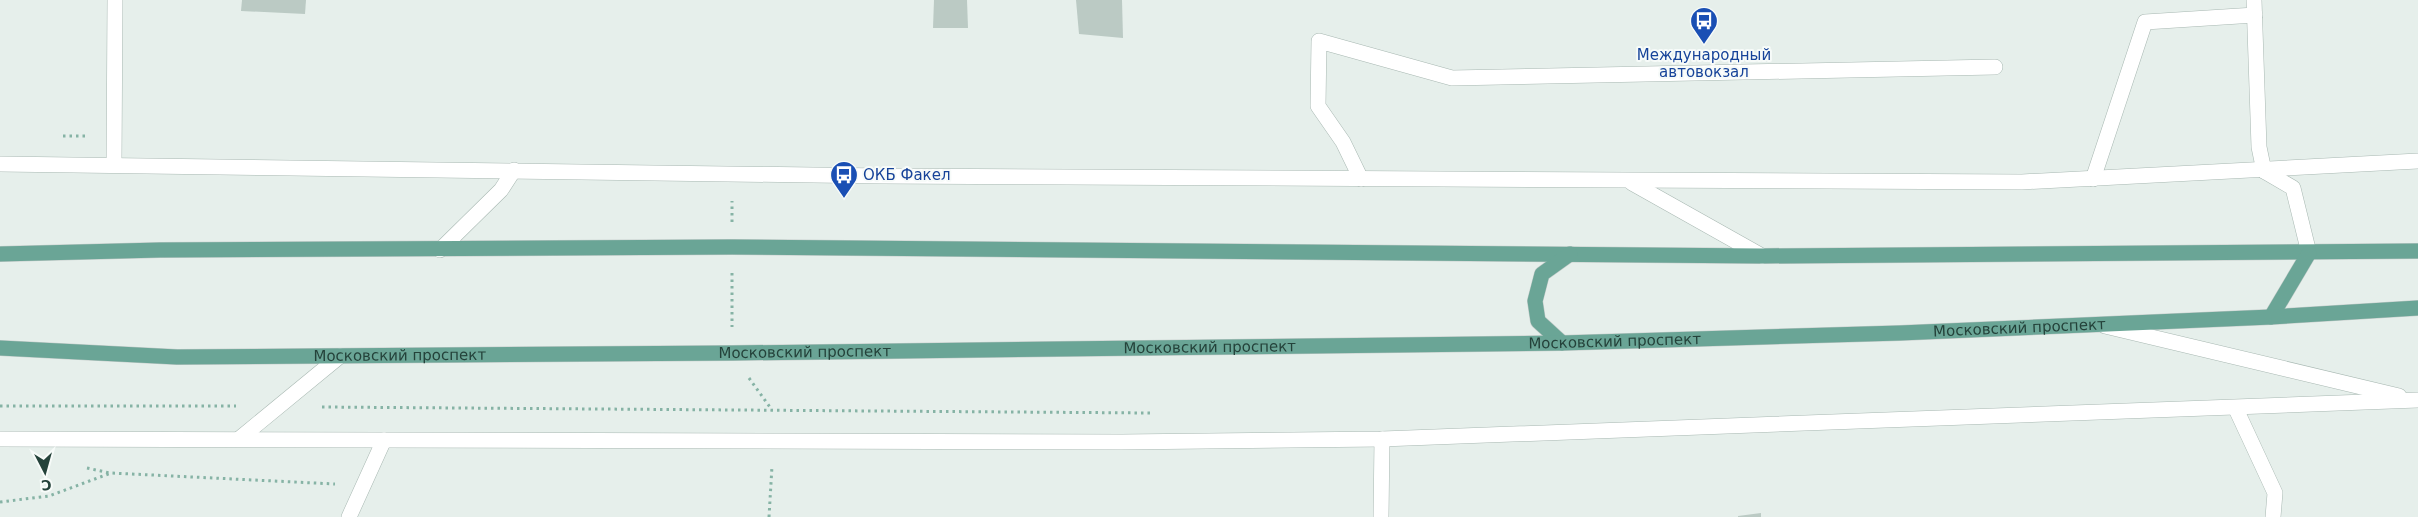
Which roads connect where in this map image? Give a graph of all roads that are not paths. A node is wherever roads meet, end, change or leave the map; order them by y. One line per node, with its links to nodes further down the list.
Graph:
1 (115, 0): 6 (street)
2 (2254, 8): 8 (street); 10 (street)
3 (1996, 67): 9 (street)
4 (2418, 161): 8 (street)
5 (0, 164): 6 (street)
6 (114, 164): 7 (street)
7 (514, 170): 9 (street); 12 (street)
8 (2264, 170): 10 (street); 14 (street)
9 (1361, 179): 11 (street)
10 (2093, 179): 11 (street)
11 (1630, 182): 17 (street)
12 (440, 250): 15 (main road); 16 (main road)
13 (2418, 250): 14 (main road)
14 (2309, 253): 17 (main road); 19 (main road)
15 (0, 254)
16 (1570, 254): 17 (main road); 21 (main road)
17 (1762, 256)
18 (2418, 308): 19 (main road, Московский проспект)
19 (2271, 317): 20 (main road, Московский проспект)
20 (2099, 324): 21 (main road, Московский проспект); 24 (street)
21 (1562, 344): 23 (main road, Московский проспект)
22 (0, 348): 23 (main road, Московский проспект)
23 (340, 356): 27 (street)
24 (2418, 400): 25 (street)
25 (2236, 409): 28 (street); 32 (street)
26 (0, 439): 27 (street)
27 (240, 439): 29 (street)
28 (1382, 439): 29 (street); 31 (street)
29 (384, 440): 30 (street)
30 (349, 517)
31 (1381, 517)
32 (2272, 517)

